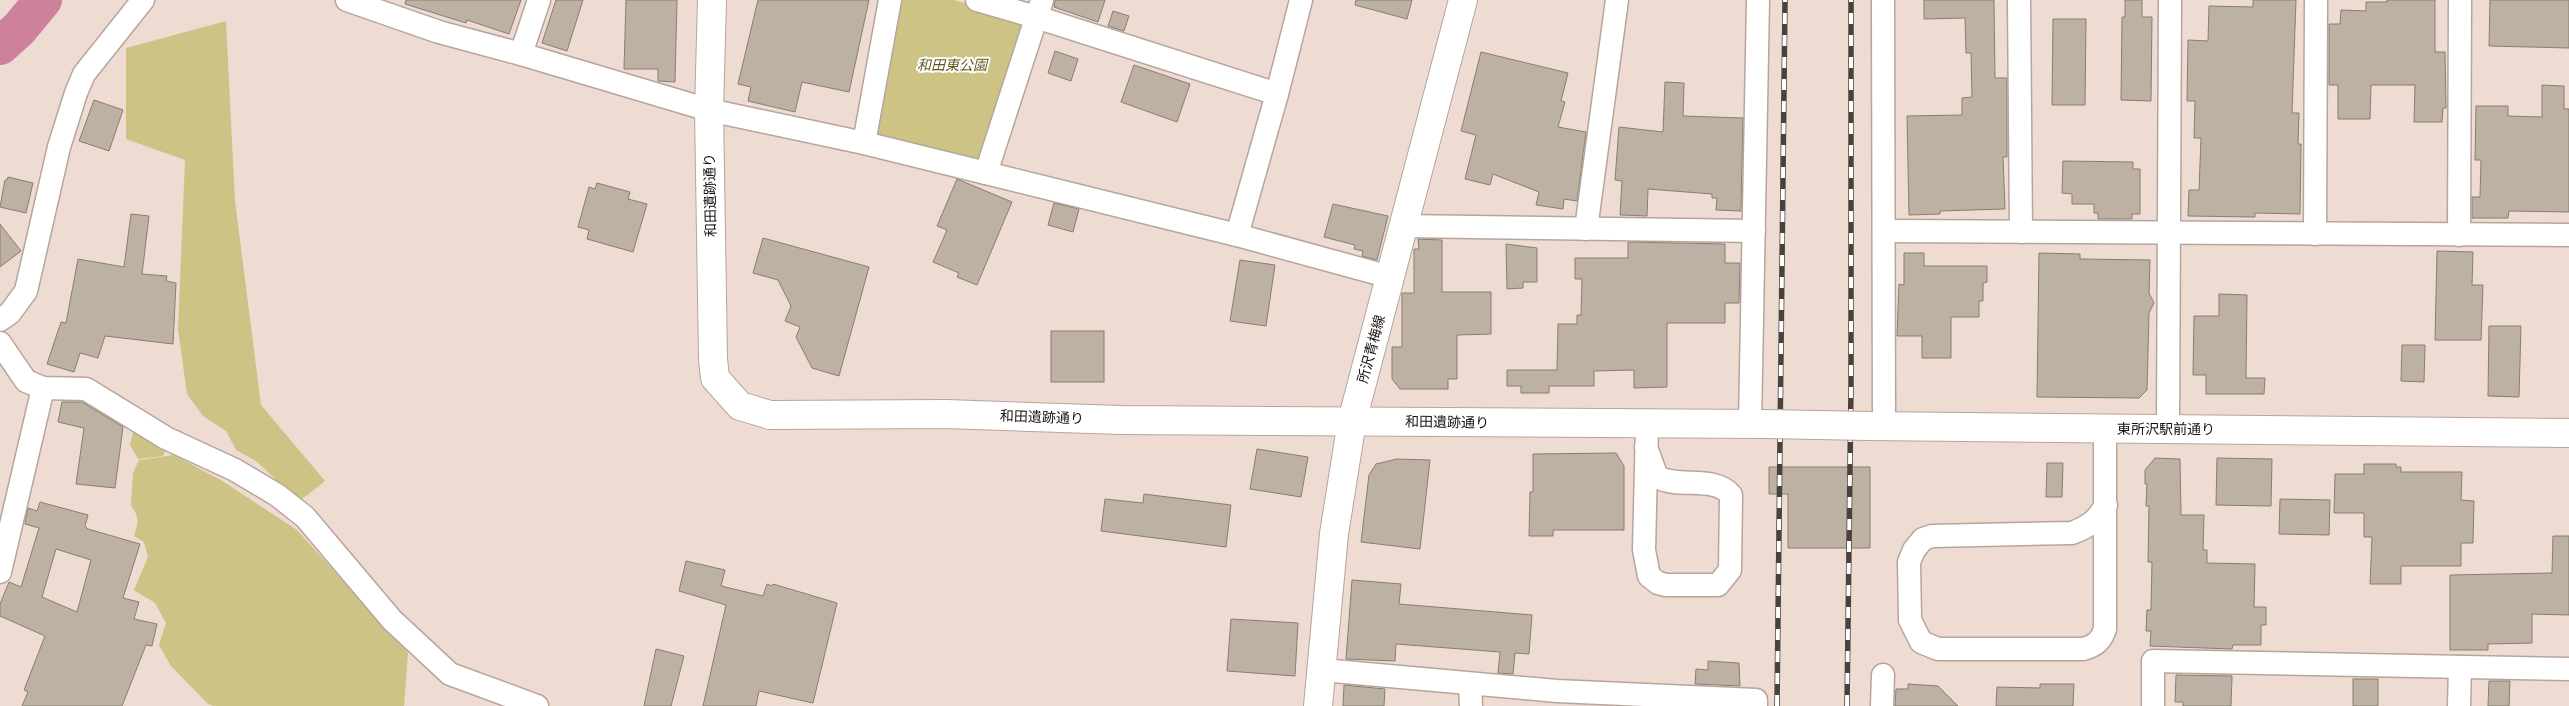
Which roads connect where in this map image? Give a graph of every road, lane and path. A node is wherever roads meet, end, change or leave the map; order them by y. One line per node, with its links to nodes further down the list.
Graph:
1 (143, 0): 33 (street)
2 (347, 0): 17 (street)
3 (539, 0): 17 (street)
4 (712, 0): 19 (street, 和田遺跡通り)
5 (890, 0): 20 (street)
6 (977, 0): 16 (street)
7 (1301, 0): 18 (street)
8 (1463, 0): 22 (street, 所沢青梅線)
9 (1617, 0): 23 (street)
10 (1758, 0): 24 (street)
11 (1883, 0): 25 (street)
12 (2019, 0): 26 (street)
13 (2170, 0): 27 (street)
14 (2316, 0): 28 (street)
15 (2460, 0): 30 (street)
16 (1039, 8): 18 (street); 21 (street)
17 (521, 54): 19 (street)
18 (1277, 94): 29 (street)
19 (709, 110): 20 (street); 36 (street, 和田遺跡通り)
20 (864, 143): 21 (street)
21 (986, 172): 29 (street)
22 (1403, 226): 23 (street); 32 (street, 所沢青梅線)
23 (1586, 229): 24 (street)
24 (1754, 231): 37 (street)
25 (1885, 231): 26 (street); 38 (street)
26 (2021, 232): 27 (street)
27 (2169, 233): 28 (street); 40 (street)
28 (2315, 234): 30 (street)
29 (1238, 235): 32 (street)
30 (2459, 235): 31 (street)
31 (2569, 235)
32 (1390, 277): 36 (street, 所沢青梅線)
33 (0, 320)
34 (0, 343): 35 (street)
35 (42, 388): 44 (street); 51 (street)
36 (1352, 421): 42 (street, 和田遺跡通り); 47 (street, 所沢青梅線)
37 (1756, 424): 38 (street, 東所沢駅前通り, bridge); 42 (street, 和田遺跡通り)
38 (1877, 426): 39 (street, 東所沢駅前通り)
39 (2105, 428): 40 (street, 東所沢駅前通り); 43 (street)
40 (2168, 429): 41 (street, 東所沢駅前通り)
41 (2569, 433)
42 (1646, 436): 42 (street)
43 (2106, 505): 43 (street)
44 (0, 572)
45 (2460, 667): 46 (street); 56 (street); 57 (street)
46 (2569, 669)
47 (1322, 670): 49 (street); 52 (street, 所沢青梅線)
48 (1883, 675): 55 (street)
49 (1470, 684): 50 (street); 53 (street)
50 (1616, 700): 54 (street)
51 (537, 706)
52 (1318, 706)
53 (1471, 706)
54 (1756, 706)
55 (1882, 706)
56 (2153, 706)
57 (2459, 706)

